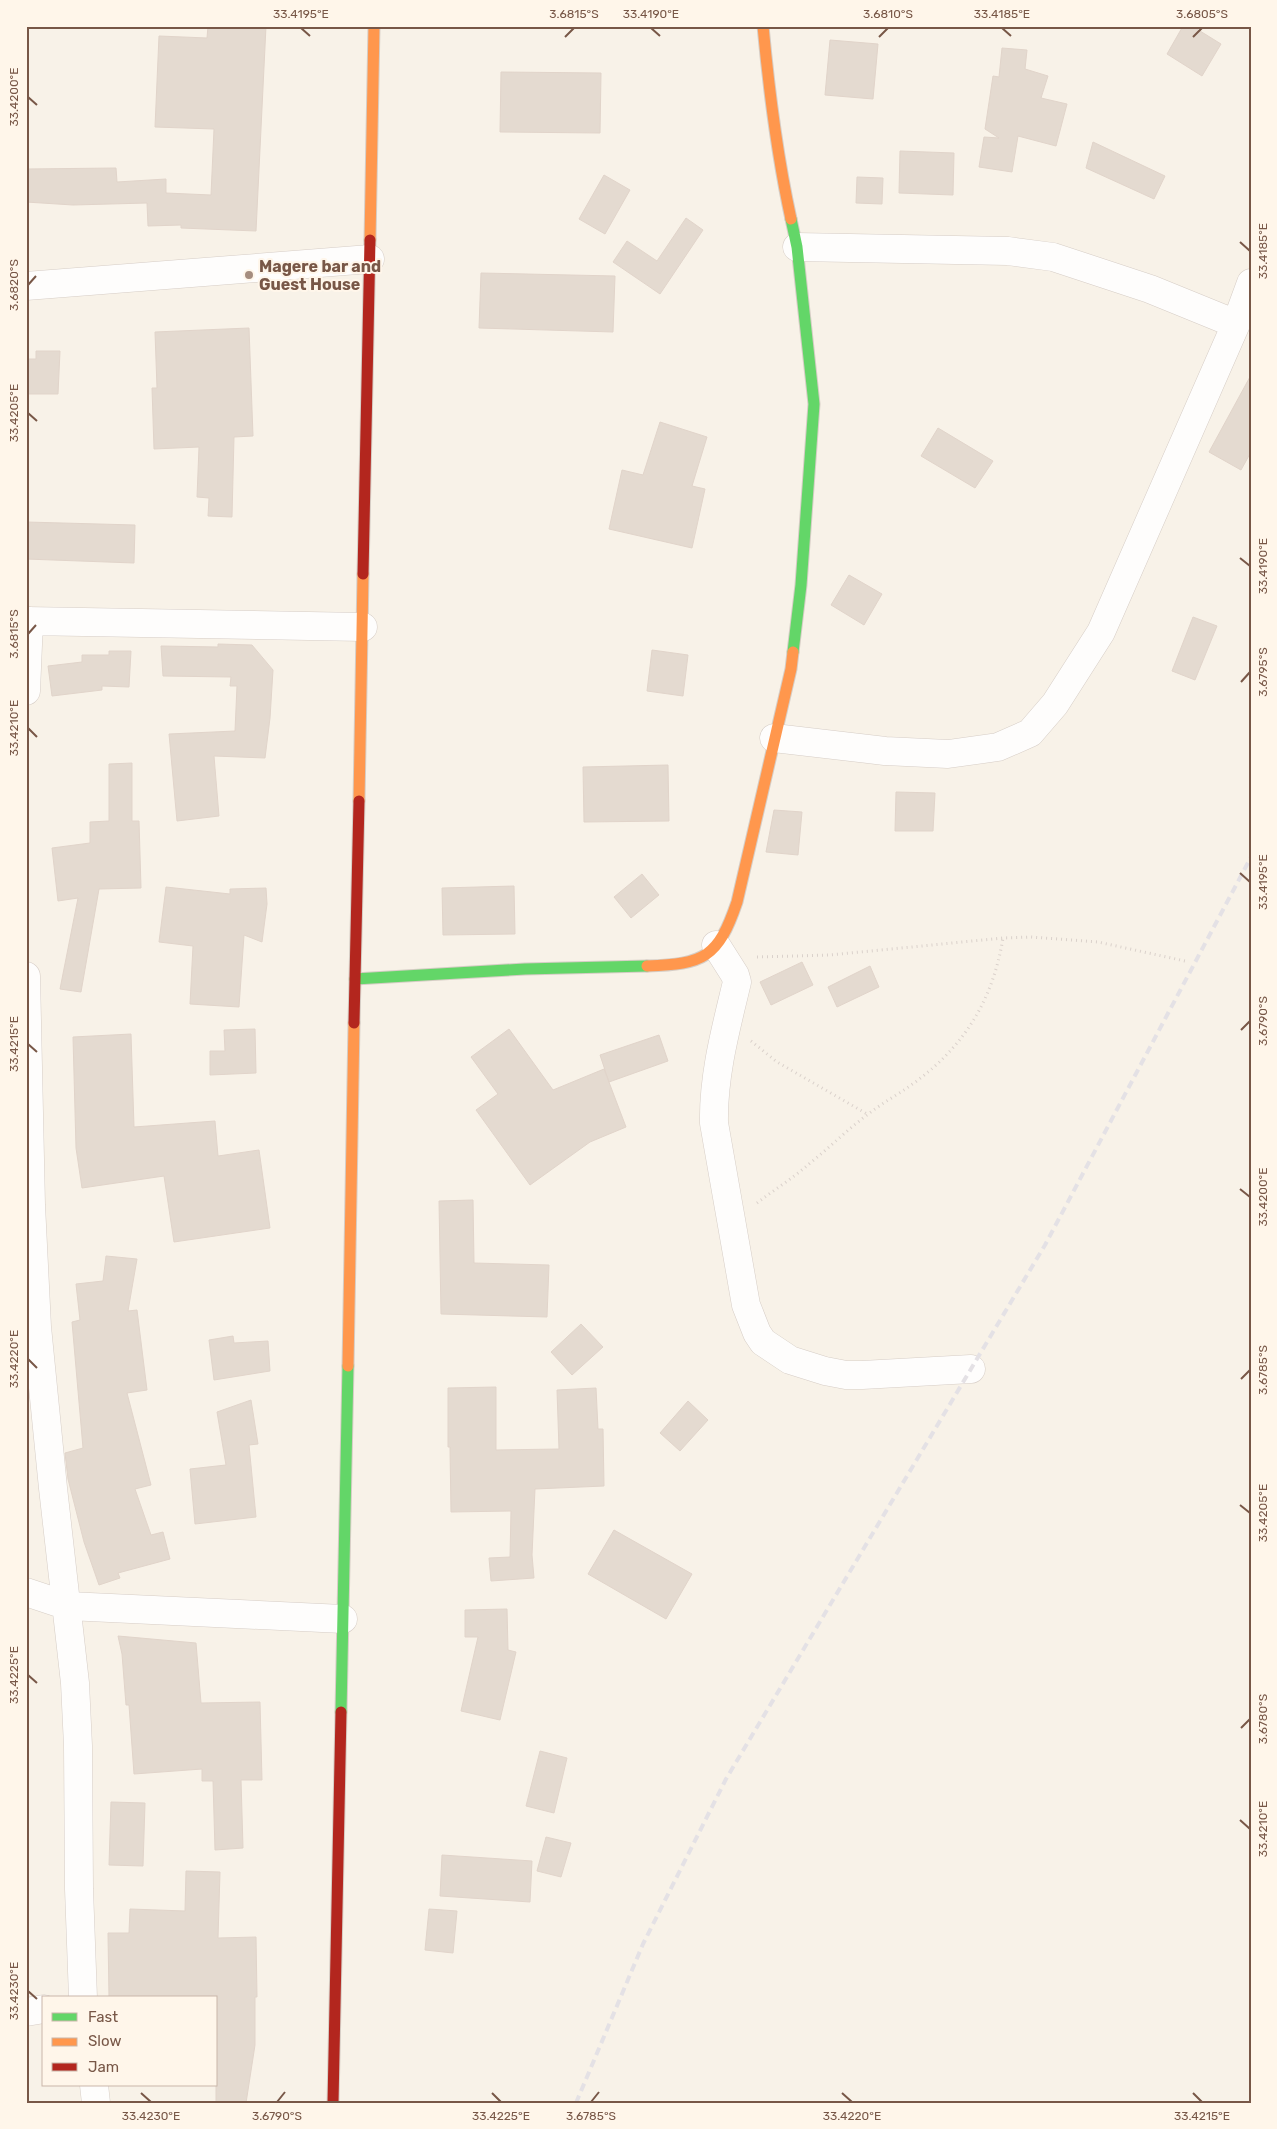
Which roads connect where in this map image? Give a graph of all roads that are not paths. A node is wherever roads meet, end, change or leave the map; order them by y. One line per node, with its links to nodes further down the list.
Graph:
1 (374, 26): 4 (main road)
2 (763, 26): 3 (main road)
3 (797, 247): 7 (street); 11 (main road)
4 (370, 260): 6 (street); 9 (main road)
5 (1251, 283): 7 (street)
6 (26, 286)
7 (1236, 324): 11 (street)
8 (28, 621): 9 (street); 10 (street)
9 (363, 627): 14 (main road)
10 (26, 691)
11 (774, 738): 12 (main road)
12 (720, 951): 14 (main road); 16 (street)
13 (26, 976): 15 (street)
14 (356, 979): 19 (main road)
15 (26, 985): 18 (street)
16 (971, 1369)
17 (26, 1592): 18 (street)
18 (68, 1606): 19 (street); 20 (street)
19 (343, 1619): 25 (main road)
20 (84, 1996)
21 (42, 2009): 22 (street)
22 (26, 2012)
23 (94, 2086): 24 (street)
24 (96, 2103)
25 (333, 2103)

